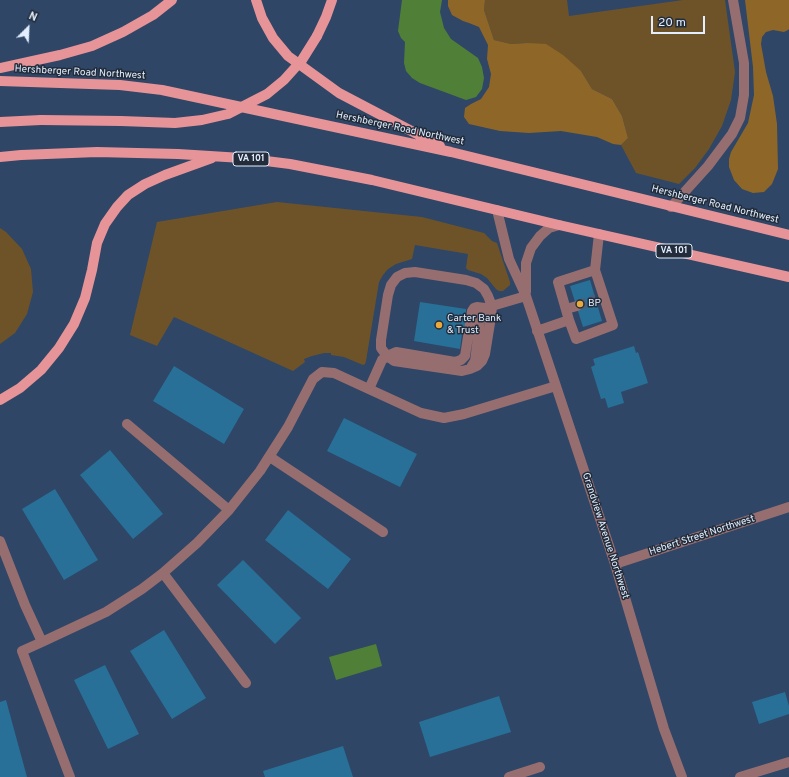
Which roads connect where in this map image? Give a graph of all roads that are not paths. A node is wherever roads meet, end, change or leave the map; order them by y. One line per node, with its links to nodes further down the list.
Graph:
1 (172, 0): 5 (main road)
2 (256, 0): 8 (main road)
3 (332, 0): 7 (main road, bridge)
4 (733, 0): 11 (street)
5 (0, 68)
6 (0, 81): 8 (main road, Hershberger Road Northwest)
7 (0, 122)
8 (451, 152): 11 (main road, Hershberger Road Northwest)
9 (215, 156): 10 (main road, VA 101); 12 (main road, VA 101); 27 (main road)
10 (0, 157)
11 (671, 207): 15 (main road, Hershberger Road Northwest)
12 (497, 210): 13 (main road, VA 101); 18 (street, Grandview Avenue Northwest)
13 (559, 225): 14 (main road, VA 101); 18 (street, Grandview Avenue Northwest)
14 (599, 234): 16 (street); 17 (main road, VA 101)
15 (789, 235)
16 (595, 270): 21 (street); 22 (street)
17 (789, 277)
18 (526, 296): 20 (street); 23 (street, Grandview Avenue Northwest)
19 (577, 306): 21 (street)
20 (489, 307): 24 (street); 24 (street); 24 (street)
21 (566, 309): 22 (street)
22 (569, 320): 23 (street)
23 (537, 331): 25 (street, Grandview Avenue Northwest)
24 (387, 356): 26 (street)
25 (556, 386): 26 (street); 34 (street, Grandview Avenue Northwest)
26 (369, 389): 29 (street)
27 (0, 400)
28 (127, 424): 31 (street)
29 (270, 457): 31 (street); 32 (street)
30 (789, 507): 34 (street, Hebert Street Northwest)
31 (229, 510): 35 (street)
32 (383, 532)
33 (0, 541): 36 (street)
34 (615, 564): 42 (street, Grandview Avenue Northwest)
35 (163, 573): 36 (street); 37 (street)
36 (42, 642): 40 (street)
37 (246, 683)
38 (789, 762): 43 (street)
39 (540, 767): 41 (street)
40 (70, 777)
41 (509, 777)
42 (682, 777)
43 (740, 777)

